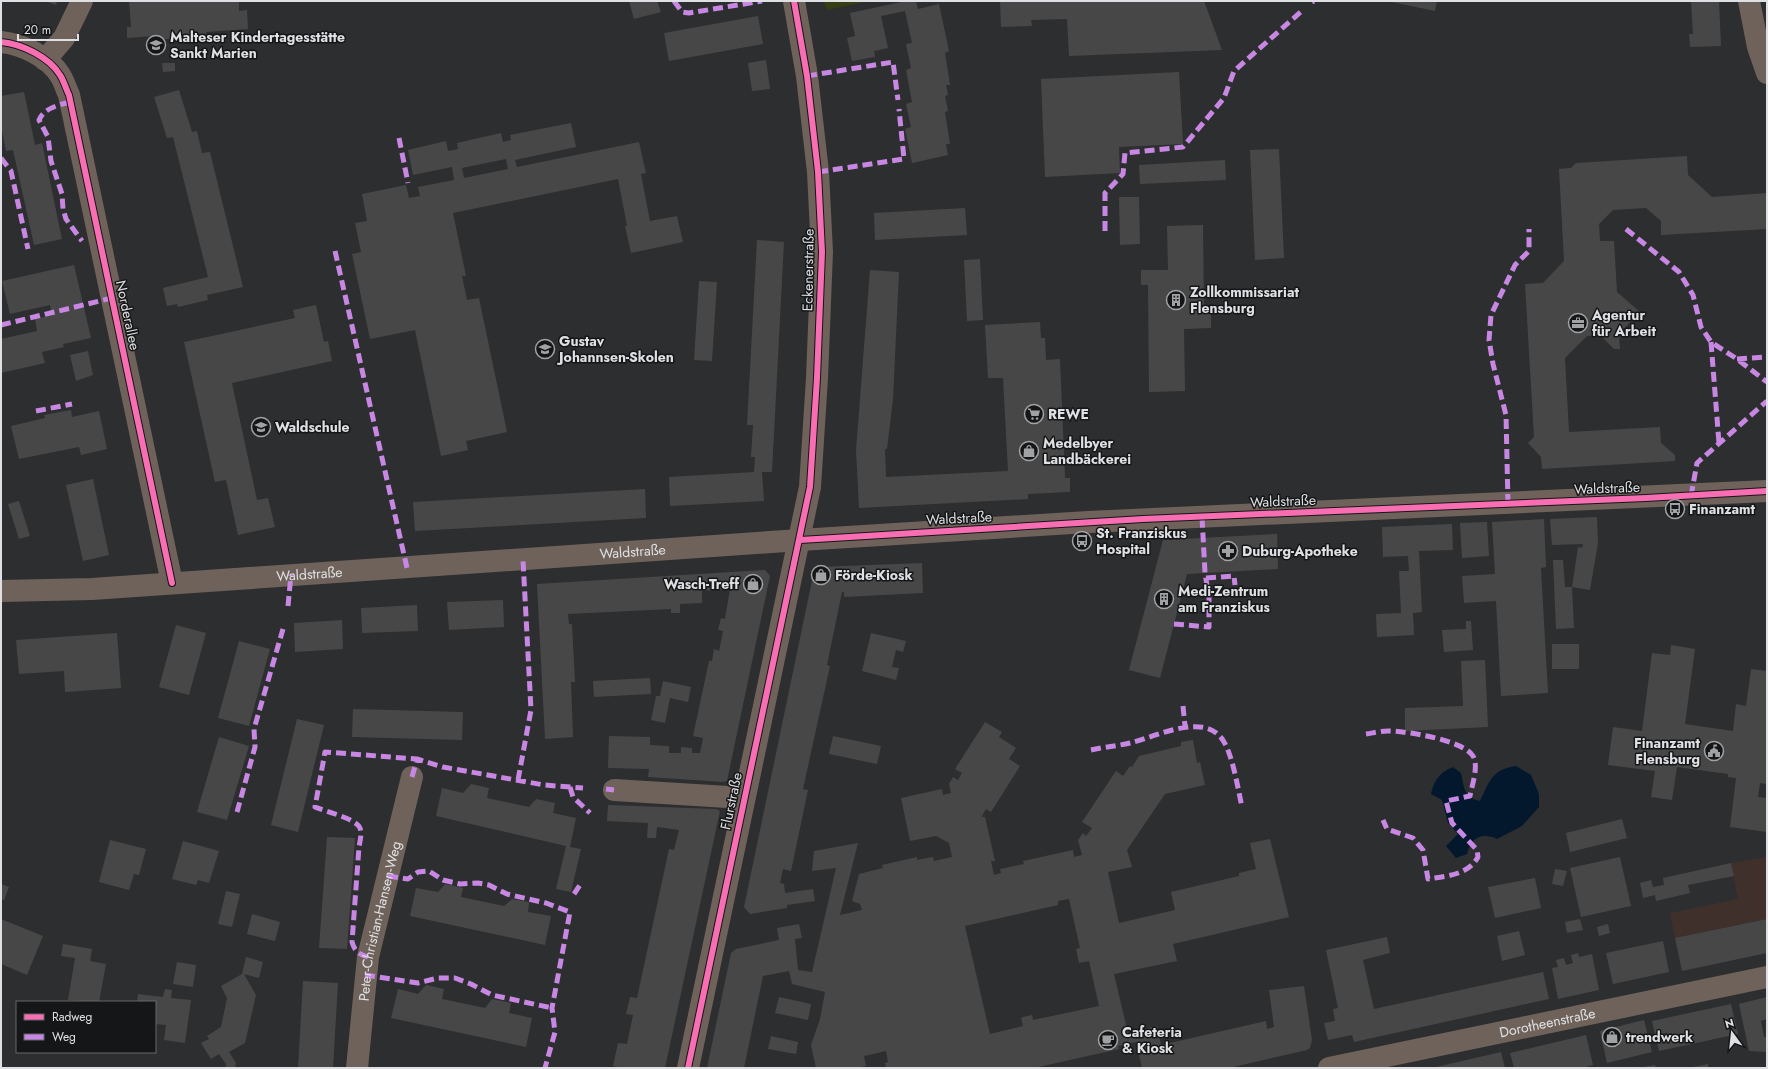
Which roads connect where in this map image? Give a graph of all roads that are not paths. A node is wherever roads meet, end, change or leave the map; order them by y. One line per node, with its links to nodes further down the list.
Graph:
1 (82, 1): 5 (street)
2 (794, 1): 8 (street, Eckenerstraße)
3 (1749, 1): 6 (street)
4 (1, 42): 5 (street, Norderallee)
5 (45, 60): 9 (street, Norderallee)
6 (1767, 73)
7 (1767, 491): 8 (main road, Waldstraße)
8 (800, 540): 9 (main road, Waldstraße); 13 (street, Flurstraße)
9 (172, 583): 10 (main road, Waldstraße)
10 (1, 591)
11 (412, 777): 15 (street, Peter-Christian-Hansen-Weg)
12 (614, 790): 13 (street, Flurstraße)
13 (744, 798): 16 (street, Flurstraße)
14 (1767, 977): 17 (street, Dorotheenstraße)
15 (357, 1068)
16 (688, 1068)
17 (1329, 1068)

